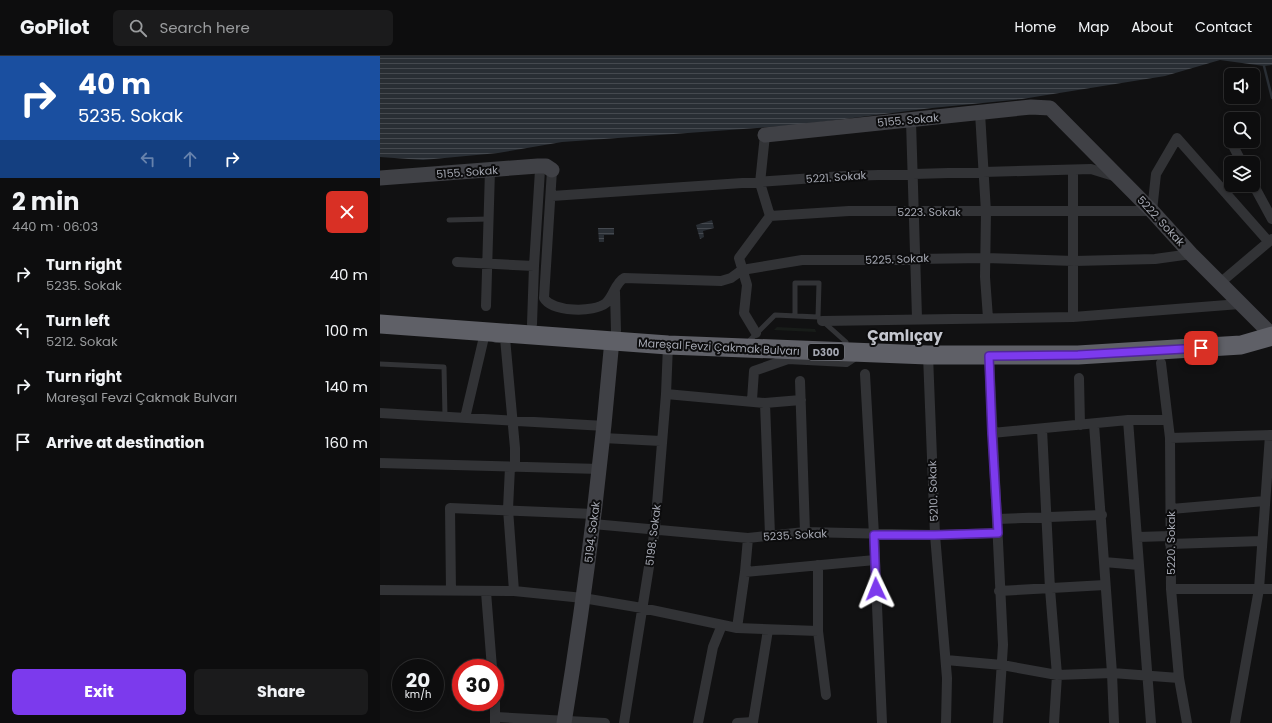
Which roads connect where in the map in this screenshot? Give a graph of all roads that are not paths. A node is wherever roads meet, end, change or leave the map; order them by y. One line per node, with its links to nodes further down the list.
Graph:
1 (1050, 108): 2 (street, 5155. Sokak); 10 (street, 5222. Sokak)
2 (980, 113): 3 (street, 5155. Sokak); 8 (street)
3 (911, 121): 4 (street, 5155. Sokak); 9 (street)
4 (765, 135): 12 (street)
5 (545, 168): 6 (street, 5155. Sokak); 14 (street); 30 (street)
6 (490, 170): 11 (street, 5155. Sokak); 20 (street)
7 (1073, 170): 8 (street, 5221. Sokak); 10 (street, 5221. Sokak); 18 (street)
8 (984, 172): 9 (street, 5221. Sokak); 17 (street)
9 (913, 174): 12 (street, 5221. Sokak); 16 (street)
10 (1119, 177): 15 (street, 5222. Sokak)
11 (380, 178)
12 (760, 183): 14 (street, 5221. Sokak); 19 (street)
13 (1257, 192): 21 (street)
14 (552, 196): 33 (street)
15 (1152, 211): 18 (street, 5223. Sokak); 23 (street); 24 (street, 5222. Sokak)
16 (915, 212): 17 (street, 5223. Sokak); 19 (street, 5223. Sokak); 26 (street)
17 (986, 212): 18 (street, 5223. Sokak); 25 (street)
18 (1074, 212): 27 (street)
19 (770, 216): 31 (street)
20 (489, 219): 22 (lane); 29 (street)
21 (1272, 219)
22 (449, 220)
23 (1270, 240): 32 (street)
24 (1191, 254): 27 (street, 5225. Sokak); 32 (street, 5222. Sokak)
25 (985, 258): 26 (street, 5225. Sokak); 27 (street, 5225. Sokak); 39 (street)
26 (915, 259): 31 (street, 5225. Sokak); 38 (street)
27 (1074, 261): 40 (street)
28 (457, 262): 29 (street)
29 (488, 264): 30 (street); 35 (street)
30 (534, 266): 43 (street)
31 (742, 270): 33 (street, 5225. Sokak); 47 (street)
32 (1220, 283): 34 (street, 5222. Sokak)
33 (615, 292): 46 (street)
34 (1240, 304): 40 (street); 45 (street, 5222. Sokak)
35 (486, 306)
36 (380, 312): 43 (highway, Mareşal Fevzi Çakmak Bulvarı / D300)
37 (795, 316): 41 (lane); 41 (lane); 47 (lane)
38 (917, 318): 39 (street); 41 (street)
39 (988, 318): 40 (street)
40 (1073, 318)
41 (820, 319): 50 (lane)
42 (380, 324): 46 (highway, Mareşal Fevzi Çakmak Bulvarı / D300)
43 (532, 324): 46 (highway, Mareşal Fevzi Çakmak Bulvarı / D300)
44 (380, 330): 48 (street)
45 (1272, 335): 50 (highway, Mareşal Fevzi Çakmak Bulvarı / D300); 53 (highway, Mareşal Fevzi Çakmak Bulvarı / D300)
46 (614, 336): 47 (highway, Mareşal Fevzi Çakmak Bulvarı / D300); 49 (highway, Mareşal Fevzi Çakmak Bulvarı / D300); 72 (street, 5194. Sokak)
47 (753, 336): 50 (highway, Mareşal Fevzi Çakmak Bulvarı / D300)
48 (484, 337): 65 (street); 66 (street)
49 (668, 345): 52 (highway, Mareşal Fevzi Çakmak Bulvarı / D300); 59 (street, 5198. Sokak)
50 (853, 348): 51 (highway, Mareşal Fevzi Çakmak Bulvarı / D300); 52 (highway, Mareşal Fevzi Çakmak Bulvarı / D300)
51 (928, 355): 53 (highway, Mareşal Fevzi Çakmak Bulvarı / D300); 92 (street, 5210. Sokak)
52 (806, 356): 60 (street)
53 (989, 356): 73 (street)
54 (1161, 363): 68 (street, 5220. Sokak)
55 (380, 364): 64 (lane)
56 (865, 374): 91 (street)
57 (1078, 378): 70 (street)
58 (800, 381): 61 (street)
59 (666, 394): 60 (street); 76 (street, 5198. Sokak)
60 (752, 400): 62 (street)
61 (801, 400): 62 (street); 88 (street)
62 (765, 403): 90 (street)
63 (380, 413): 64 (street)
64 (445, 417): 65 (street)
65 (465, 418): 66 (street)
66 (512, 420): 72 (street); 78 (street)
67 (1128, 420): 68 (street); 69 (street); 93 (street)
68 (1167, 420): 75 (street, 5220. Sokak)
69 (1094, 424): 70 (street); 83 (street)
70 (1080, 425): 71 (street)
71 (1042, 429): 73 (street); 84 (street)
72 (604, 432): 76 (street); 79 (street, 5194. Sokak)
73 (992, 433): 86 (street)
74 (1271, 435): 75 (street); 80 (street)
75 (1170, 438): 82 (street, 5220. Sokak)
76 (661, 441): 87 (street, 5198. Sokak)
77 (380, 463): 78 (street)
78 (513, 467): 79 (street); 81 (street)
79 (600, 469): 85 (street, 5194. Sokak)
80 (1265, 501): 82 (street); 96 (street)
81 (508, 509): 85 (street, 5235. Sokak); 108 (street, 5235. Sokak); 109 (street)
82 (1171, 509): 95 (street, 5220. Sokak)
83 (1102, 515): 84 (street); 98 (street)
84 (1047, 516): 86 (street); 103 (street)
85 (594, 519): 87 (street, 5235. Sokak); 112 (street, 5194. Sokak)
86 (997, 519): 89 (street)
87 (655, 529): 94 (street, 5235. Sokak); 113 (street, 5198. Sokak)
88 (806, 532): 90 (street, 5235. Sokak); 91 (street, 5235. Sokak)
89 (998, 533): 92 (street, 5235. Sokak); 110 (street)
90 (770, 535): 94 (street, 5235. Sokak)
91 (874, 535): 92 (street, 5235. Sokak); 97 (street)
92 (935, 535): 119 (street, 5210. Sokak)
93 (1138, 537): 95 (street); 100 (street)
94 (748, 538): 101 (street)
95 (1170, 540): 96 (street); 104 (street, 5220. Sokak)
96 (1262, 541): 105 (street)
97 (875, 560): 99 (street); 132 (street)
98 (1104, 562): 100 (street); 102 (street)
99 (818, 565): 101 (street); 117 (street)
100 (1139, 565): 123 (street)
101 (745, 572): 115 (street)
102 (1105, 585): 103 (street); 121 (street)
103 (1050, 589): 110 (street); 122 (street)
104 (1171, 589): 105 (street); 124 (street, 5220. Sokak)
105 (1258, 589): 106 (street); 139 (street)
106 (1272, 589)
107 (380, 590): 108 (street)
108 (451, 591): 111 (street)
109 (514, 591): 111 (street); 112 (street)
110 (1000, 591): 120 (street)
111 (486, 592): 118 (street)
112 (583, 598): 113 (street); 127 (street, 5194. Sokak)
113 (642, 608): 114 (street); 129 (street, 5198. Sokak)
114 (722, 625): 115 (street); 130 (street)
115 (737, 628): 116 (street)
116 (768, 630): 117 (street); 131 (street)
117 (818, 631): 125 (street)
118 (491, 659)
119 (946, 660): 120 (street); 133 (street, 5210. Sokak)
120 (1002, 665): 122 (street); 134 (street)
121 (1112, 673): 122 (street); 123 (street); 136 (street)
122 (1057, 675): 135 (street)
123 (1147, 676): 124 (street); 137 (street)
124 (1179, 678): 138 (street, 5220. Sokak)
125 (826, 695)
126 (496, 720): 127 (street)
127 (564, 721): 128 (street)
128 (605, 723)
129 (624, 723)
130 (698, 723)
131 (737, 723)
132 (882, 723)
133 (946, 723)
134 (998, 723)
135 (1054, 723)
136 (1114, 723)
137 (1151, 723)
138 (1187, 723)
139 (1235, 723)

